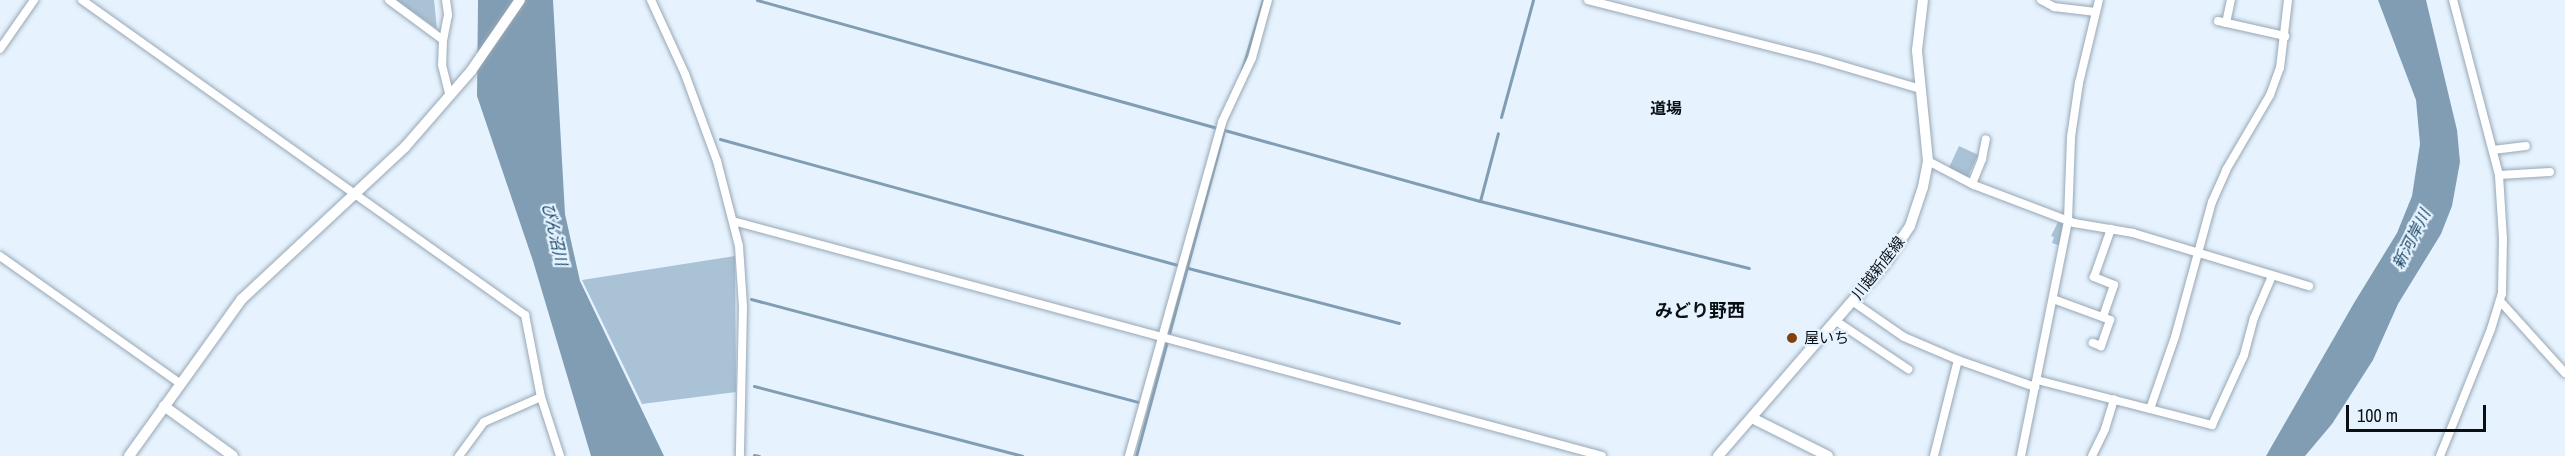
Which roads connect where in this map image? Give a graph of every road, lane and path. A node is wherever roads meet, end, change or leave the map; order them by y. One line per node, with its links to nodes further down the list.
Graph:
1 (34, 0): 18 (street)
2 (82, 0): 28 (street)
3 (389, 0): 17 (street)
4 (446, 0): 17 (street)
5 (520, 0): 20 (street)
6 (651, 0): 30 (street)
7 (1268, 0): 41 (street)
8 (1588, 0): 19 (street)
9 (1923, 0): 19 (street, 川越新座線)
10 (2041, 0): 15 (street)
11 (2099, 0): 15 (street)
12 (2231, 0): 16 (street)
13 (2288, 0): 16 (street)
14 (2453, 0): 23 (street)
15 (2097, 12): 29 (street)
16 (2285, 36): 32 (street)
17 (443, 40): 20 (street)
18 (0, 49)
19 (1920, 89): 24 (street, 川越新座線)
20 (450, 96): 28 (street)
21 (1986, 139): 27 (street)
22 (2526, 146): 23 (street)
23 (2493, 150): 26 (street)
24 (1928, 161): 27 (street); 38 (street, 川越新座線)
25 (2550, 172): 26 (street)
26 (2499, 176): 37 (street)
27 (1972, 184): 29 (street)
28 (356, 194): 46 (street); 48 (street)
29 (2068, 220): 31 (street); 36 (street)
30 (733, 221): 41 (street); 57 (street)
31 (2111, 229): 32 (street); 39 (street)
32 (2198, 254): 34 (street); 51 (street)
33 (0, 256): 46 (street)
34 (2272, 276): 35 (street); 51 (street)
35 (2309, 286)
36 (2053, 299): 39 (street); 47 (street)
37 (2500, 301): 45 (street); 65 (street)
38 (1852, 302): 40 (street, 川越新座線); 43 (street)
39 (2103, 317): 42 (street)
40 (1836, 321): 44 (street); 52 (street, 川越新座線)
41 (1161, 336): 58 (street); 59 (street)
42 (2094, 343)
43 (1958, 360): 47 (street); 62 (street)
44 (1908, 369)
45 (2565, 373)
46 (181, 384): 50 (street)
47 (2036, 384): 49 (street); 63 (street)
48 (541, 397): 55 (street); 56 (street)
49 (2114, 399): 51 (street); 64 (street)
50 (164, 406): 53 (street); 54 (street)
51 (2150, 409)
52 (1752, 418): 60 (street, 川越新座線); 61 (street)
53 (129, 456)
54 (234, 456)
55 (459, 456)
56 (560, 456)
57 (740, 456)
58 (1129, 456)
59 (1602, 456)
60 (1718, 456)
61 (1828, 456)
62 (1934, 456)
63 (2021, 456)
64 (2092, 456)
65 (2440, 456)

